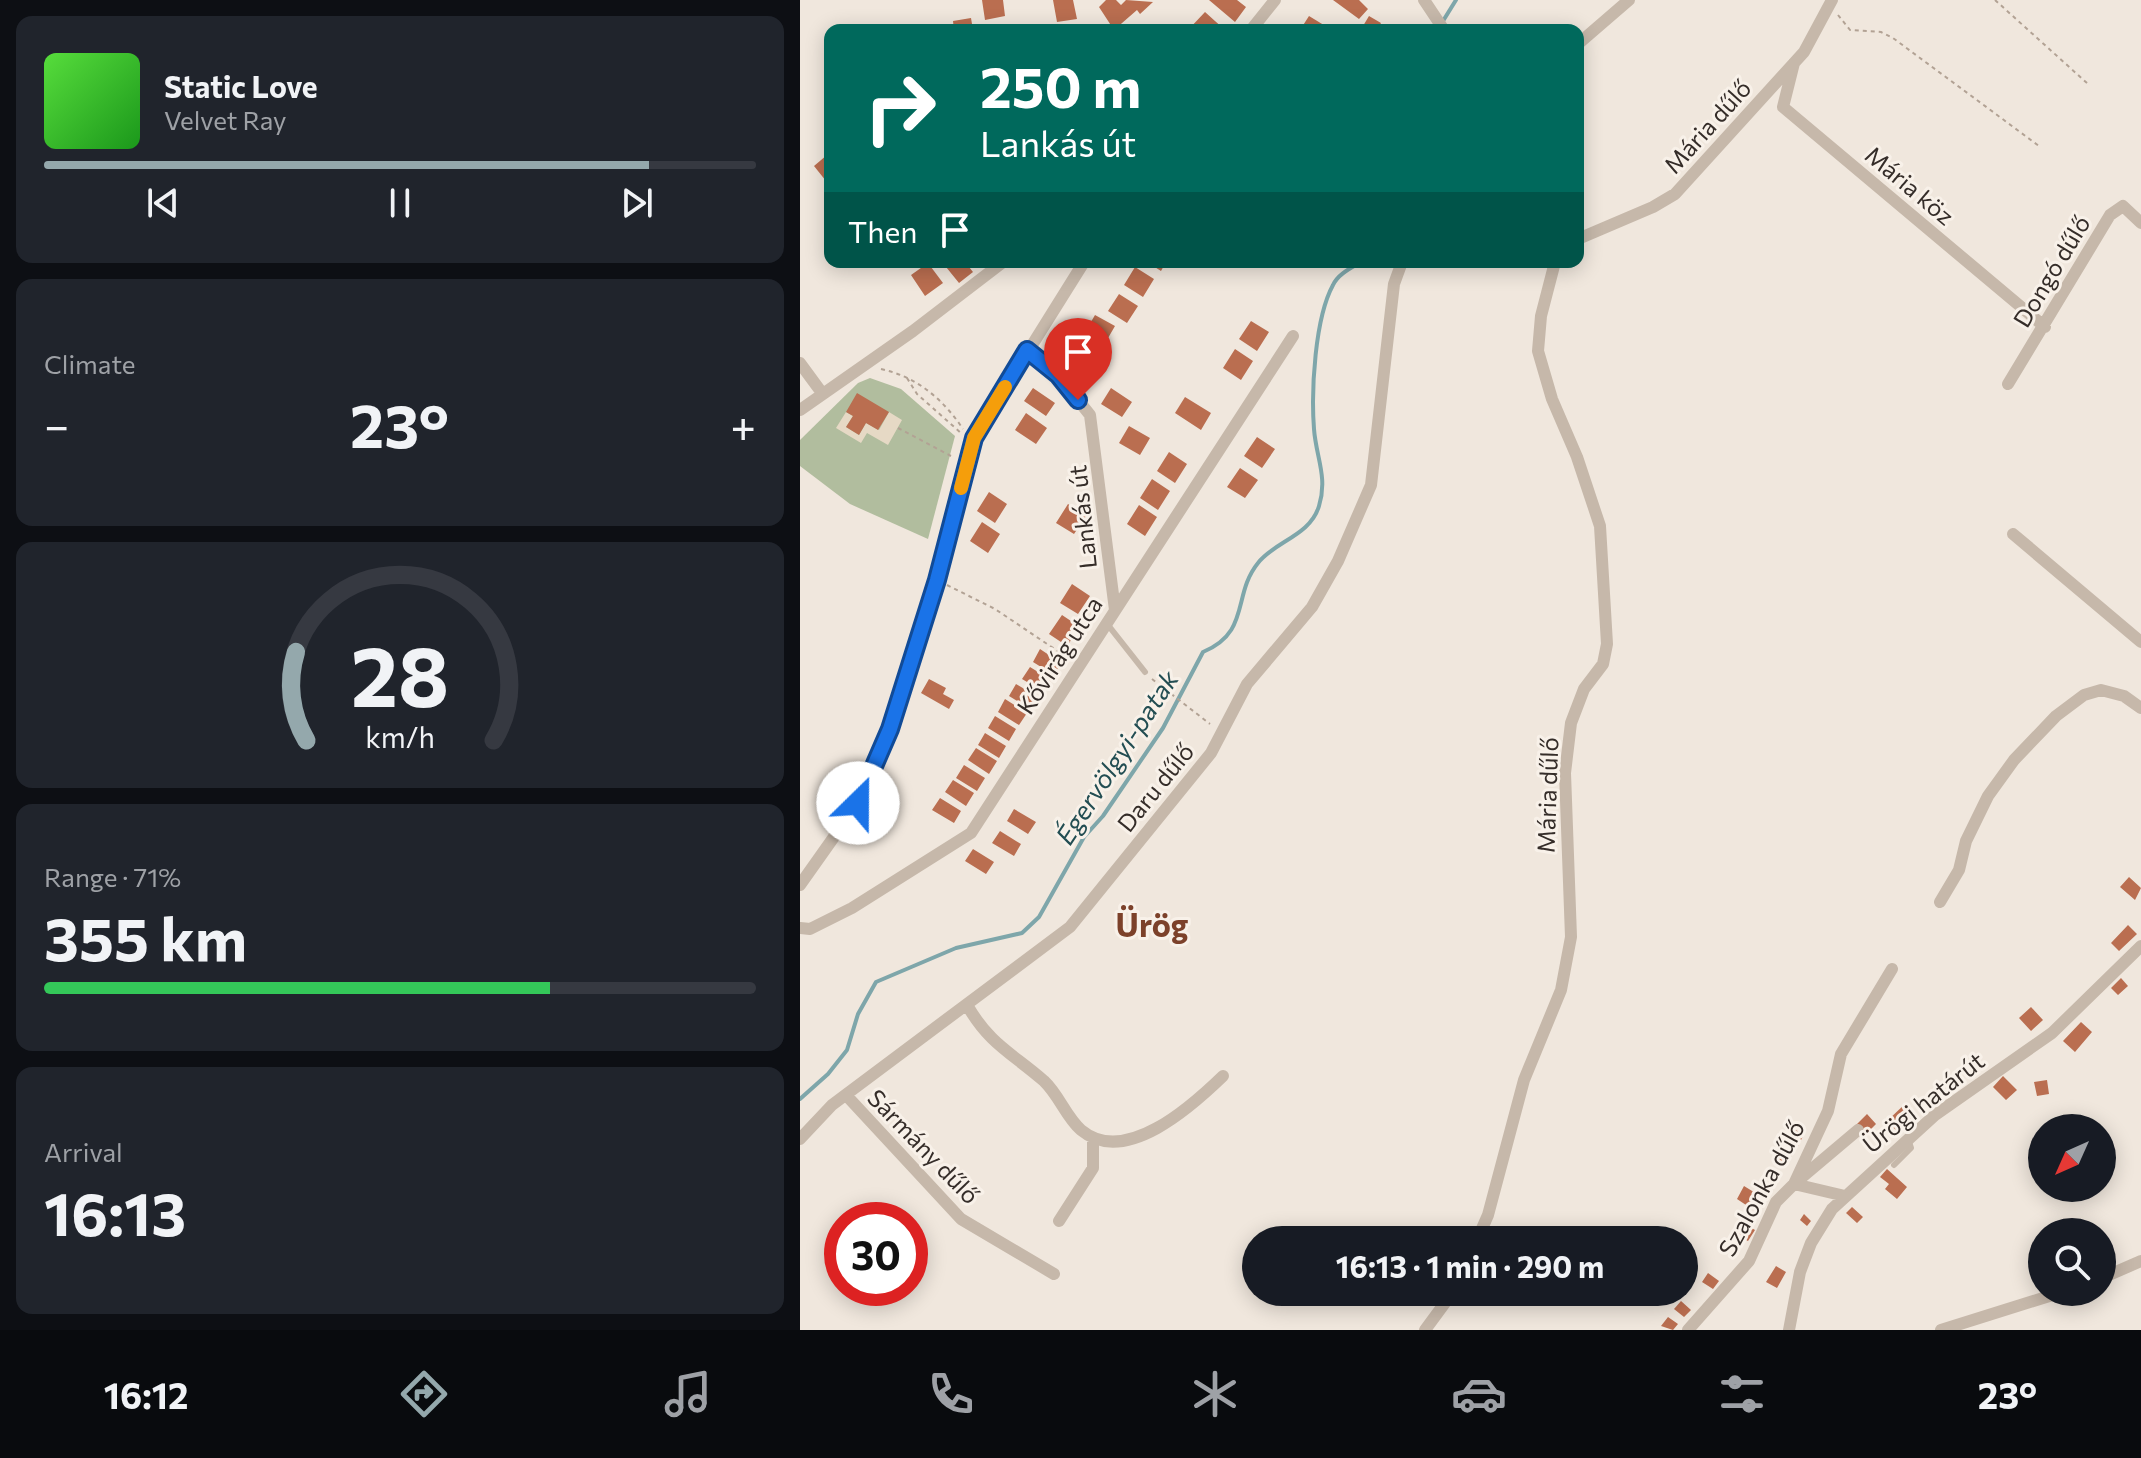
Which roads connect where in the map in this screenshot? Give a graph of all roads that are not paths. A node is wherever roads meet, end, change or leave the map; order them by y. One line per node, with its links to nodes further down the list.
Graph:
1 (1275, 0): 5 (street)
2 (1424, 0): 6 (street)
3 (1629, 0): 7 (street)
4 (1836, 2): 8 (street, Mária dűlő)
5 (1256, 24)
6 (1440, 24)
7 (1584, 39)
8 (1794, 63): 10 (street, Mária dűlő); 15 (street, Mária köz)
9 (2141, 223): 15 (street, Dongó dűlő)
10 (1584, 236)
11 (995, 268): 20 (street)
12 (1078, 268): 17 (street)
13 (1400, 268): 33 (street, Daru dűlő)
14 (1553, 268): 44 (street, Mária dűlő)
15 (2045, 327): 19 (street, Dongó dűlő)
16 (1293, 336): 23 (street, Kővirág utca)
17 (1027, 350): 23 (street, Lankás út); 28 (street)
18 (800, 363): 20 (street)
19 (2008, 384)
20 (822, 393): 21 (street)
21 (800, 410)
22 (2013, 534): 25 (street)
23 (1115, 610): 24 (street, Kővirág utca)
24 (1106, 623): 26 (lane); 30 (street, Kővirág utca)
25 (2141, 642)
26 (1145, 672)
27 (2141, 708): 29 (street)
28 (800, 885)
29 (1940, 902)
30 (800, 928)
31 (2141, 946): 39 (street, Ürögi határút)
32 (1892, 969): 41 (street, Szalonka dűlő)
33 (967, 1005): 35 (street, Daru dűlő); 38 (street)
34 (1223, 1076): 38 (street)
35 (846, 1095): 37 (street, Daru dűlő); 47 (street, Sármány dűlő)
36 (1858, 1130): 41 (street)
37 (800, 1139)
38 (1093, 1139): 43 (street)
39 (1908, 1139): 40 (lane); 42 (street, Ürögi határút)
40 (1894, 1165)
41 (1794, 1184): 42 (street); 51 (street, Szalonka dűlő)
42 (1845, 1196): 52 (street, Ürögi határút)
43 (1059, 1221)
44 (1483, 1226)
45 (2141, 1261): 46 (street)
46 (2116, 1272)
47 (1054, 1274)
48 (2028, 1303): 53 (street)
49 (1443, 1306): 50 (street)
50 (1425, 1330)
51 (1688, 1330)
52 (1789, 1330)
53 (1941, 1330)

